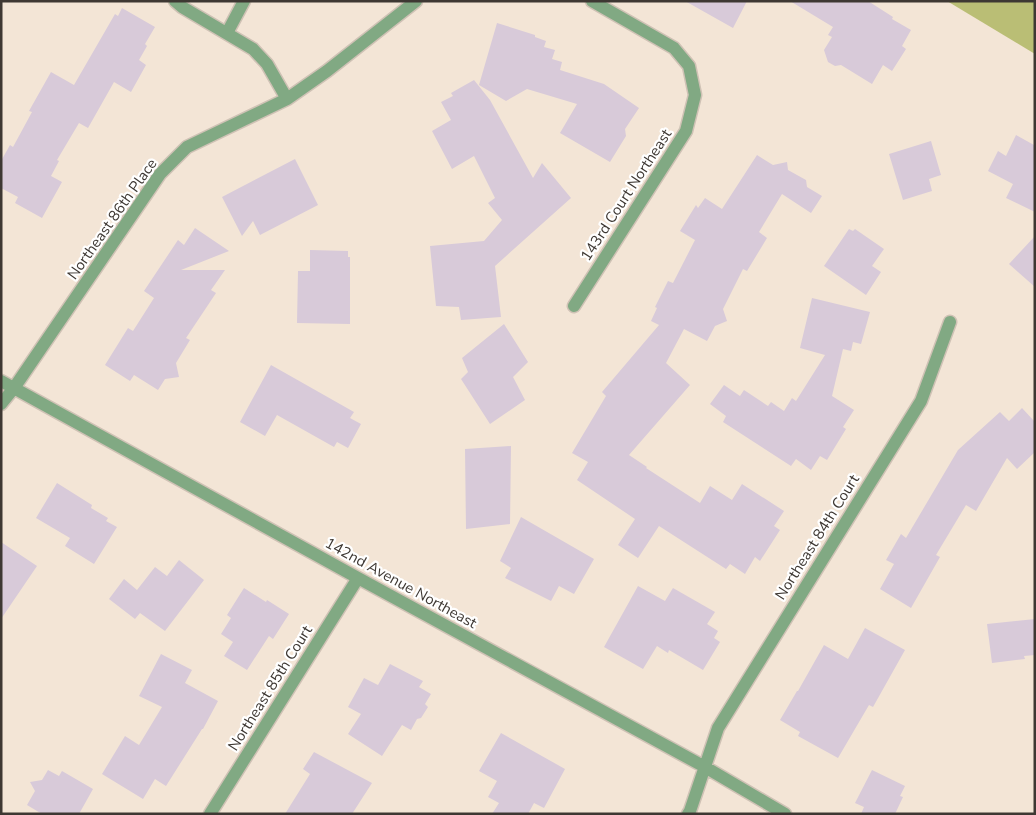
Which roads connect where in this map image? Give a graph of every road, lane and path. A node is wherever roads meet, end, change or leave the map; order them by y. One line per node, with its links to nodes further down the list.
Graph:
1 (175, 1): 5 (street)
2 (244, 1): 5 (street)
3 (416, 1): 6 (street, Northeast 86th Place)
4 (592, 1): 7 (street, 143rd Court Northeast)
5 (227, 33): 6 (street)
6 (287, 99): 10 (street, Northeast 86th Place)
7 (574, 306)
8 (950, 322): 13 (street, Northeast 84th Court)
9 (1, 381): 10 (street, 142nd Avenue Northeast)
10 (14, 388): 11 (street, Northeast 86th Place); 12 (street, 142nd Avenue Northeast)
11 (1, 404)
12 (358, 578): 13 (street, 142nd Avenue Northeast); 14 (street, Northeast 85th Court)
13 (705, 767): 15 (street, Northeast 84th Court); 16 (street, 142nd Avenue Northeast)
14 (210, 814)
15 (688, 814)
16 (785, 814)

